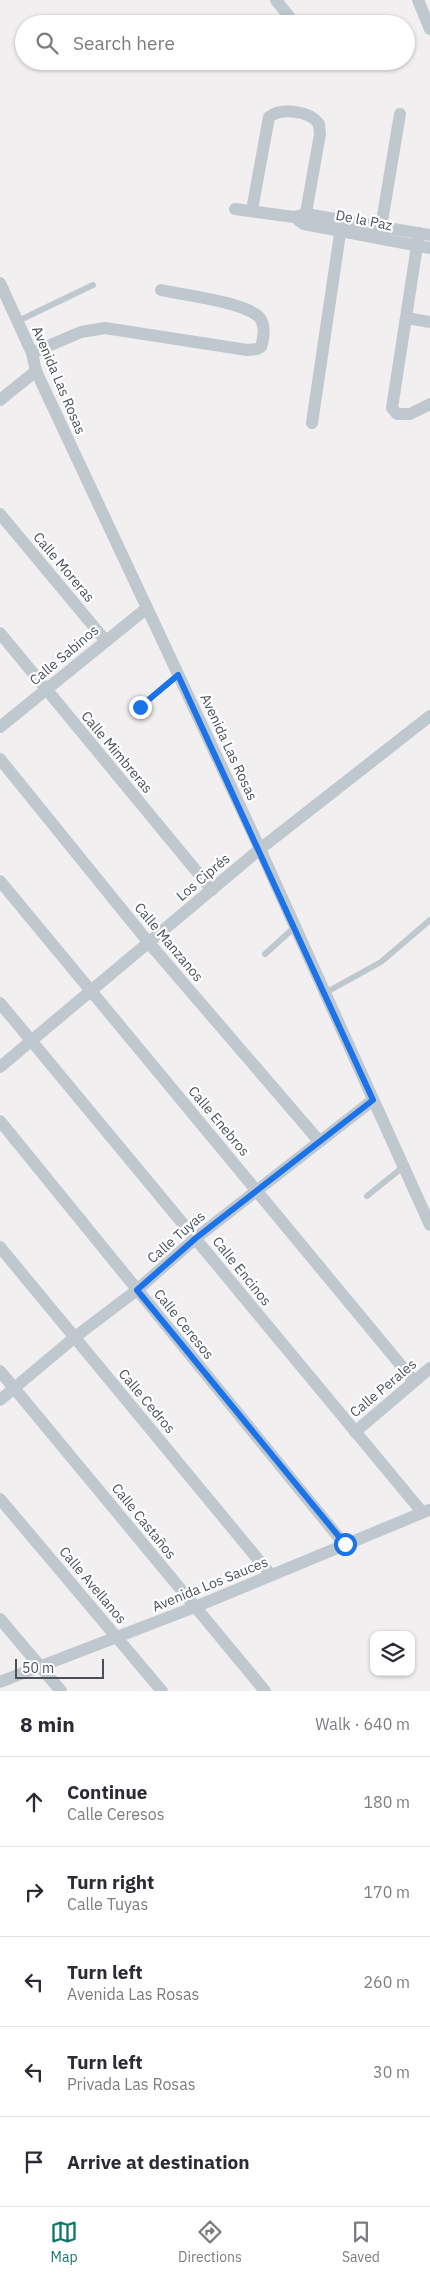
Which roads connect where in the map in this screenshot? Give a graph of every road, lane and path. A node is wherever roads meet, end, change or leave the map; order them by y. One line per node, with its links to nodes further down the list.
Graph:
1 (276, 0): 3 (street)
2 (422, 1): 4 (street)
3 (288, 15)
4 (430, 29)
5 (400, 114): 10 (street)
6 (234, 210): 7 (street, De la Paz)
7 (252, 210): 8 (street, De la Paz); 8 (street)
8 (301, 219): 9 (street, De la Paz)
9 (341, 225): 10 (street, De la Paz); 22 (street)
10 (380, 232): 11 (street, De la Paz)
11 (424, 240): 15 (street)
12 (0, 283): 16 (street, Avenida Las Rosas)
13 (93, 285): 16 (lane)
14 (161, 290): 18 (street)
15 (407, 318): 17 (street); 21 (street)
16 (18, 322): 18 (street, Avenida Las Rosas)
17 (430, 322)
18 (32, 353): 19 (street, Avenida Las Rosas)
19 (36, 371): 20 (street); 24 (street, Avenida Las Rosas)
20 (2, 395)
21 (430, 404)
22 (312, 423)
23 (0, 514): 26 (street, Calle Moreras)
24 (147, 608): 26 (street, Calle Sabinos); 27 (street, Avenida Las Rosas)
25 (0, 633): 28 (street, Calle Mimbreras)
26 (105, 640): 28 (street, Calle Sabinos)
27 (178, 675): 29 (lane); 33 (street, Avenida Las Rosas)
28 (46, 689): 31 (street, Calle Sabinos); 35 (street, Calle Mimbreras)
29 (140, 707)
30 (430, 716): 33 (street, Los Ciprés)
31 (0, 727)
32 (0, 759): 38 (street, Calle Manzanos)
33 (260, 849): 35 (street, Los Ciprés); 37 (street, Avenida Las Rosas)
34 (0, 881): 40 (street, Calle Enebros)
35 (212, 890): 38 (street, Los Ciprés)
36 (430, 920): 41 (lane)
37 (295, 927): 39 (lane); 41 (street, Avenida Las Rosas)
38 (149, 943): 40 (street, Los Ciprés); 47 (street, Calle Manzanos)
39 (265, 954)
40 (91, 990): 43 (street, Los Ciprés); 49 (street, Calle Enebros)
41 (324, 993): 45 (street, Avenida Las Rosas)
42 (0, 1003): 43 (street, Calle Encinos)
43 (31, 1041): 44 (street, Los Ciprés); 52 (street, Calle Encinos)
44 (0, 1067)
45 (373, 1100): 47 (street, Calle Tuyas); 48 (street, Avenida Las Rosas)
46 (0, 1121): 54 (street, Calle Ceresos)
47 (320, 1141): 49 (street, Calle Tuyas)
48 (403, 1167): 50 (lane); 51 (street, Avenida Las Rosas)
49 (257, 1189): 52 (street, Calle Tuyas); 58 (street, Calle Enebros)
50 (367, 1196)
51 (428, 1217)
52 (196, 1238): 54 (street, Calle Tuyas); 61 (street, Calle Encinos)
53 (0, 1247): 55 (street, Calle Cedros)
54 (137, 1290): 55 (street, Calle Tuyas); 64 (street, Calle Ceresos)
55 (75, 1338): 59 (street, Calle Tuyas); 65 (street, Calle Cedros)
56 (430, 1368): 58 (street, Calle Perales)
57 (0, 1371): 59 (street, Calle Castaños)
58 (414, 1381): 61 (street, Calle Perales)
59 (14, 1388): 60 (street, Calle Tuyas); 66 (street, Calle Castaños)
60 (0, 1400)
61 (355, 1432): 63 (street, Calle Encinos)
62 (0, 1499): 68 (street, Calle Avellanos)
63 (426, 1511): 64 (street, Avenida Los Sauces)
64 (345, 1544): 65 (street, Avenida Los Sauces)
65 (271, 1575): 66 (street, Avenida Los Sauces)
66 (195, 1607): 68 (street, Avenida Los Sauces); 73 (street, Calle Castaños)
67 (0, 1618): 69 (street)
68 (117, 1637): 69 (street, Avenida Los Sauces); 72 (street, Calle Avellanos)
69 (41, 1666): 70 (street, Avenida Los Sauces); 71 (street)
70 (0, 1682)
71 (61, 1691)
72 (162, 1691)
73 (265, 1691)

